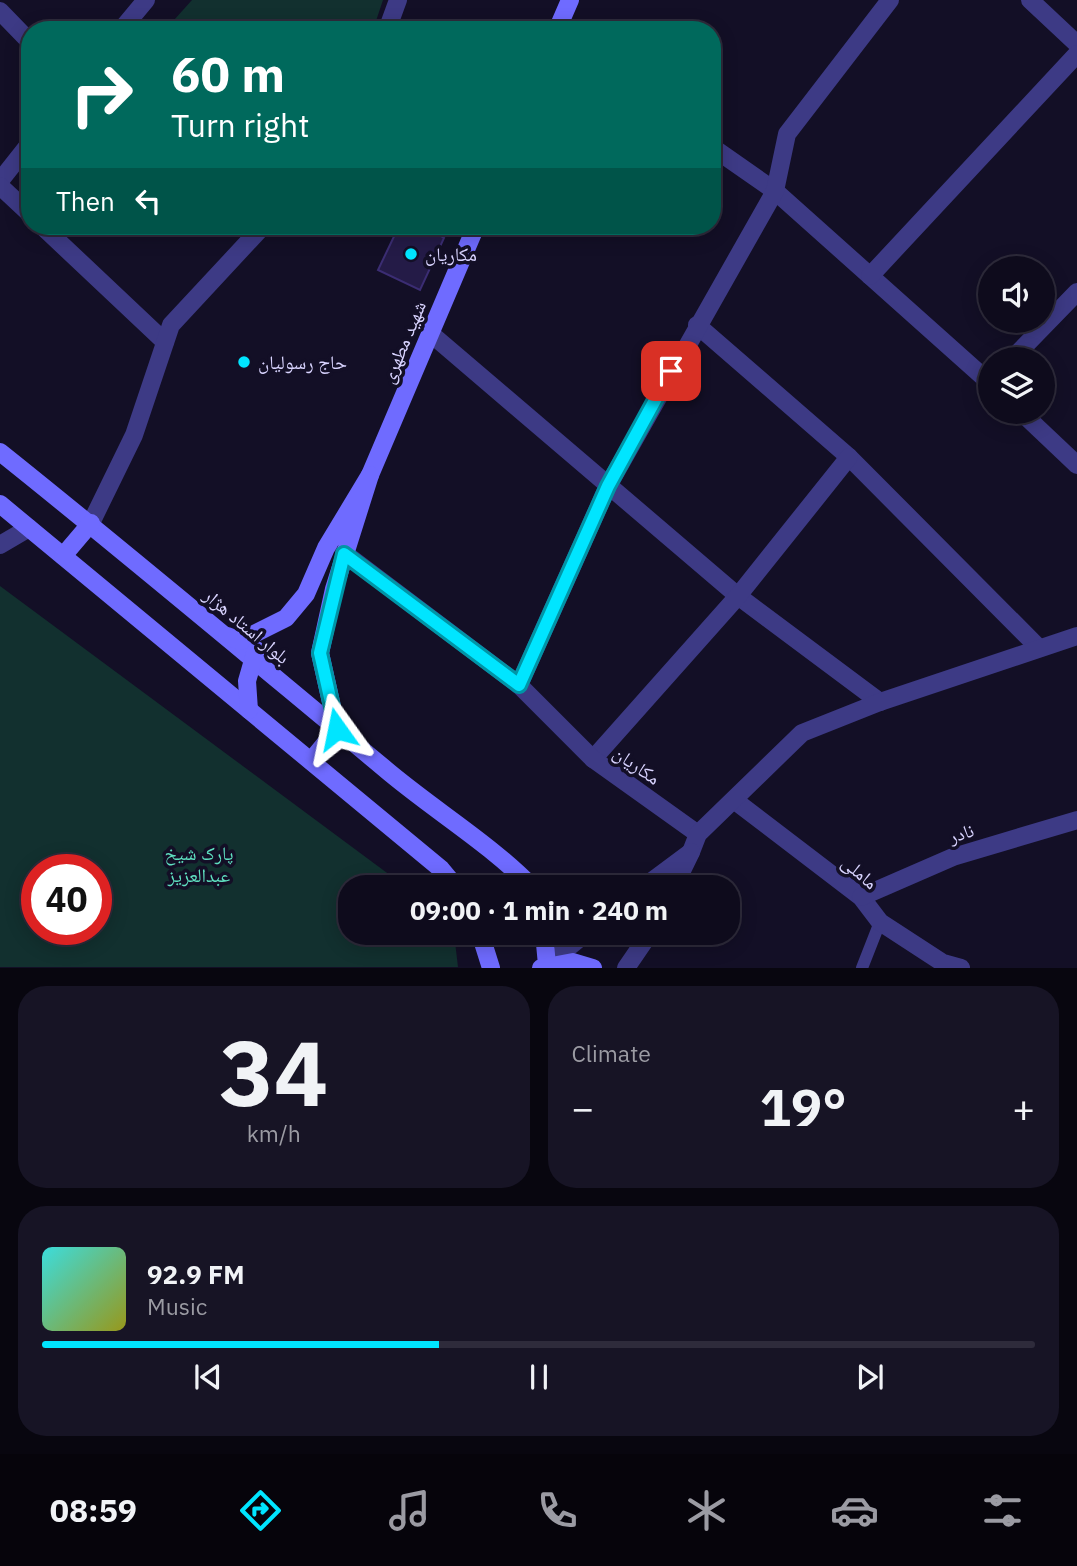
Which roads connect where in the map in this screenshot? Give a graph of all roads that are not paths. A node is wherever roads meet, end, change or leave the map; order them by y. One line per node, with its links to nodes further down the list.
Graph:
1 (146, 0): 7 (street)
2 (398, 0): 8 (street)
3 (570, 0): 9 (main road)
4 (890, 0): 16 (street)
5 (1030, 0): 11 (street)
6 (0, 11): 10 (street)
7 (128, 21)
8 (390, 21)
9 (561, 21)
10 (21, 33)
11 (1077, 44)
12 (1077, 54): 21 (street)
13 (721, 153): 16 (street)
14 (21, 155): 15 (street)
15 (0, 184): 17 (street)
16 (775, 191): 21 (street); 23 (street)
17 (21, 206)
18 (52, 235): 25 (street)
19 (254, 235): 25 (street)
20 (472, 235): 24 (main road, شهید مطهری)
21 (870, 276): 27 (street)
22 (1077, 292): 26 (street)
23 (697, 325): 30 (street); 33 (street)
24 (430, 333): 32 (main road, شهید مطهری); 33 (street)
25 (165, 342): 35 (street)
26 (1024, 347)
27 (978, 371)
28 (1034, 424): 31 (street)
29 (0, 452): 35 (main road, بلوار استاد هژار)
30 (849, 457): 40 (street); 44 (street)
31 (1077, 465)
32 (370, 475): 38 (main road); 41 (main road)
33 (608, 486): 40 (street); 46 (street)
34 (0, 504): 36 (main road)
35 (90, 523): 39 (main road); 42 (main road, بلوار استاد هژار)
36 (29, 528): 37 (street); 39 (main road)
37 (0, 545)
38 (344, 554): 46 (street, مکاریان); 49 (main road)
39 (63, 556): 48 (main road)
40 (738, 596): 47 (street); 50 (street)
41 (286, 618): 42 (main road); 45 (main road)
42 (224, 634): 45 (main road, بلوار استاد هژار)
43 (1077, 636): 44 (street)
44 (1039, 648): 47 (street)
45 (253, 659): 48 (main road); 49 (main road, بلوار استاد هژار)
46 (519, 685): 50 (street, مکاریان)
47 (880, 702): 52 (street)
48 (249, 710): 51 (main road)
49 (337, 729): 51 (main road); 57 (main road, بلوار استاد هژار)
50 (593, 759): 54 (street, مکاریان)
51 (311, 761): 56 (main road)
52 (734, 800): 54 (street); 60 (street, ماملی)
53 (1077, 820): 60 (street, نادر)
54 (698, 834): 55 (street)
55 (691, 852): 58 (street); 59 (street)
56 (446, 875)
57 (520, 875)
58 (661, 875)
59 (680, 875)
60 (861, 897): 61 (street, ماملی)
61 (880, 922): 70 (lane); 71 (street, ماملی)
62 (484, 945): 67 (main road)
63 (544, 945): 66 (main road)
64 (571, 945): 66 (street)
65 (642, 945): 69 (street)
66 (544, 966): 68 (main road)
67 (491, 968)
68 (593, 968)
69 (626, 968)
70 (862, 968)
71 (961, 968)

